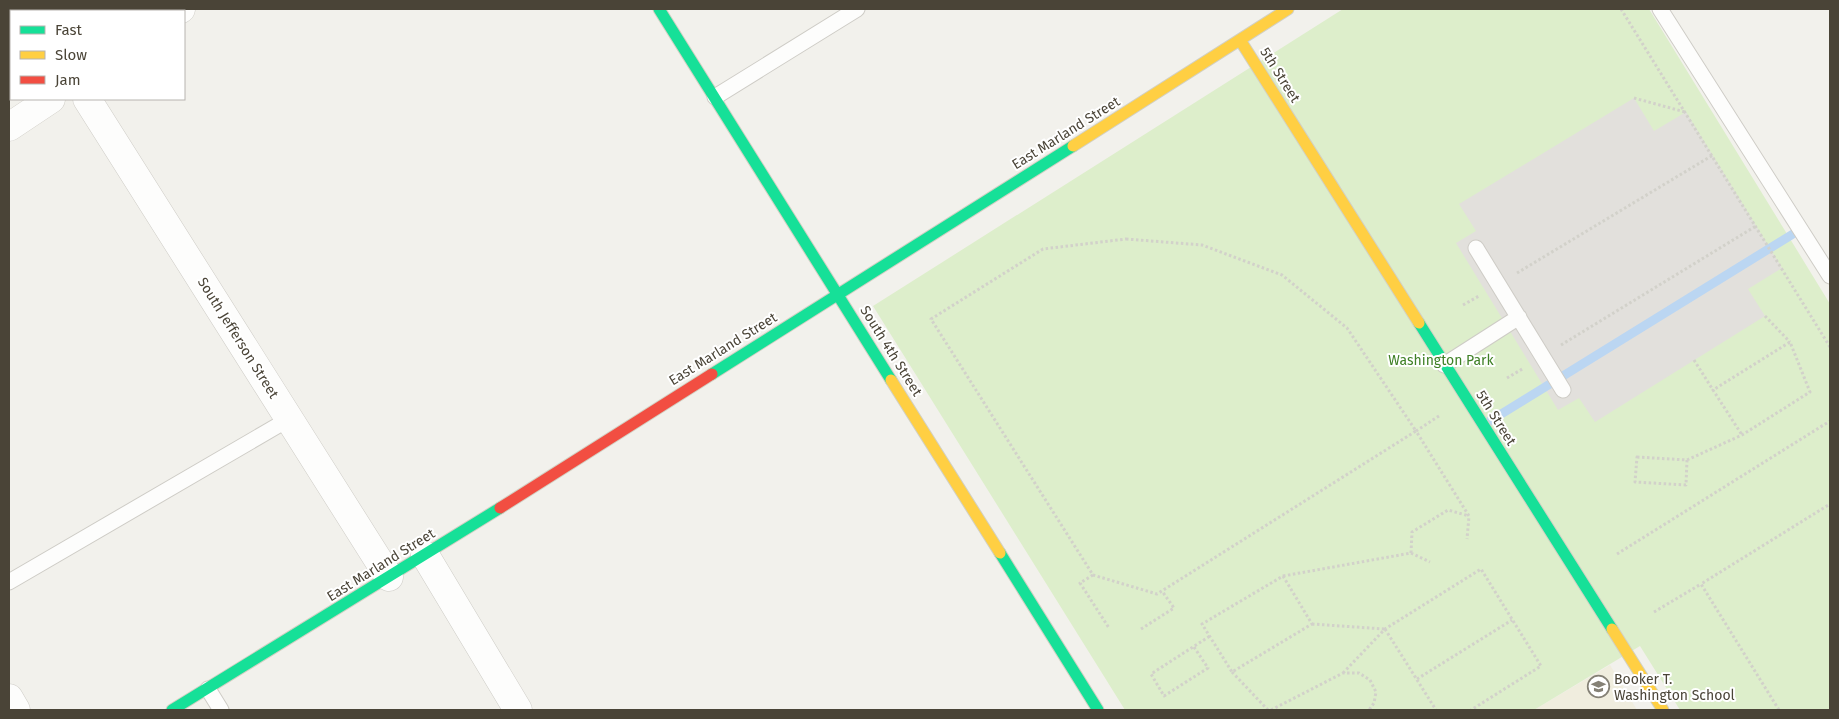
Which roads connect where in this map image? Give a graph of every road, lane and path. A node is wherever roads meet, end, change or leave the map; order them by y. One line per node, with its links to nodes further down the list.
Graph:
1 (659, 9): 7 (street, South 4th Street)
2 (857, 9): 7 (lane)
3 (1288, 9): 6 (street, East Marland Street)
4 (1621, 9): 11 (path)
5 (1660, 9): 16 (lane)
6 (1240, 40): 18 (street, East Marland Street); 26 (street, 5th Street)
7 (715, 97): 18 (street, South 4th Street)
8 (1634, 98): 11 (path)
9 (50, 100): 12 (street)
10 (88, 100): 31 (street, South Jefferson Street)
11 (1686, 112): 13 (path)
12 (9, 127)
13 (1713, 155): 14 (path); 17 (path)
14 (1756, 226): 23 (path); 24 (path)
15 (1476, 248): 17 (lane)
16 (1830, 276)
17 (1498, 284): 19 (path); 21 (lane)
18 (838, 295): 41 (street, East Marland Street); 62 (street, South 4th Street)
19 (1463, 306)
20 (1765, 316): 22 (path)
21 (1519, 318): 24 (lane); 26 (lane)
22 (1790, 342): 29 (path); 34 (path)
23 (1830, 348)
24 (1543, 356): 27 (path); 28 (lane)
25 (1694, 360): 29 (path)
26 (1444, 365): 71 (street, 5th Street)
27 (1508, 378)
28 (1563, 390)
29 (1713, 390): 34 (path)
30 (1438, 416): 33 (path)
31 (289, 418): 45 (street, South Jefferson Street); 46 (lane)
32 (1830, 421): 40 (path)
33 (1416, 431): 37 (path); 43 (path); 48 (path)
34 (1742, 434): 35 (path)
35 (1687, 460): 35 (path)
36 (1830, 504): 47 (path)
37 (1469, 516): 38 (path); 39 (path)
38 (1467, 540)
39 (1411, 553): 42 (path); 44 (path)
40 (1617, 554)
41 (425, 555): 45 (street, East Marland Street); 66 (street)
42 (1430, 562)
43 (1093, 575): 48 (path); 52 (path)
44 (1283, 576): 51 (path); 55 (path)
45 (389, 578): 60 (street, East Marland Street)
46 (9, 582)
47 (1701, 584): 49 (path); 72 (path)
48 (1162, 591): 53 (path)
49 (1654, 612)
50 (1512, 620): 54 (path); 59 (path); 70 (path)
51 (1312, 624): 54 (path); 57 (path)
52 (1109, 628)
53 (1141, 629)
54 (1385, 629): 58 (path); 59 (path)
55 (1210, 636): 56 (path); 57 (path)
56 (1194, 647): 56 (path)
57 (1232, 672): 67 (path)
58 (1343, 673): 67 (path); 68 (path)
59 (1416, 679): 69 (path)
60 (208, 688): 64 (street, East Marland Street); 65 (lane)
61 (9, 698): 63 (street)
62 (1092, 708)
63 (16, 710)
64 (172, 710)
65 (222, 710)
66 (518, 710)
67 (1269, 710)
68 (1369, 710)
69 (1436, 710)
70 (1472, 710)
71 (1663, 710)
72 (1779, 710)

